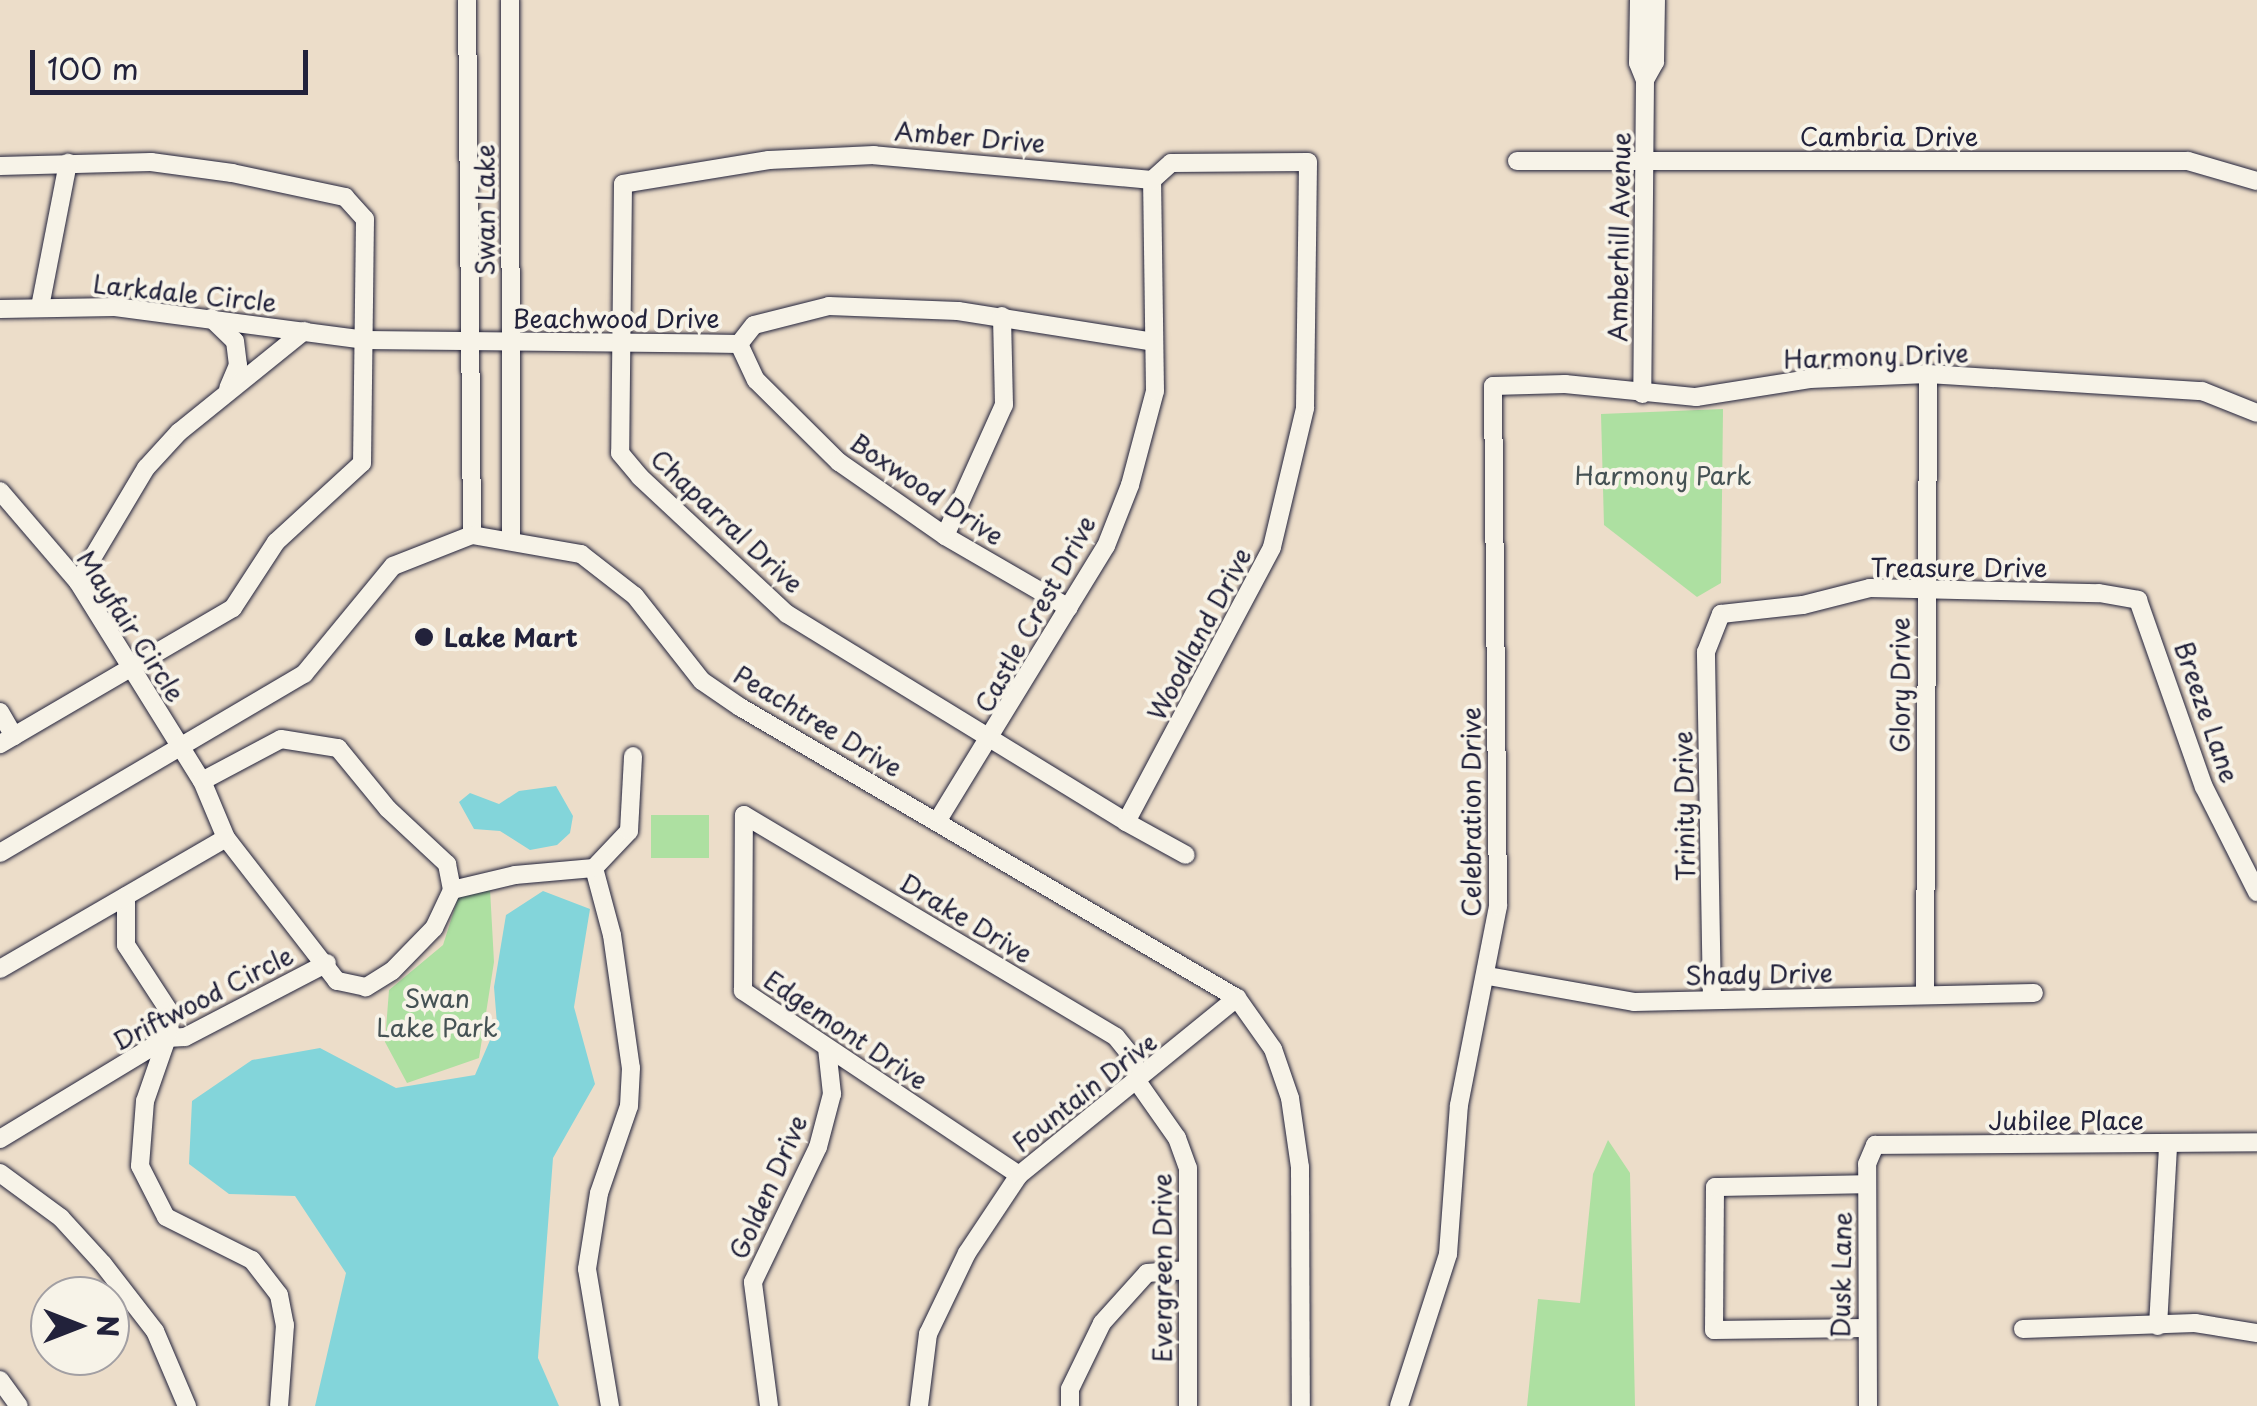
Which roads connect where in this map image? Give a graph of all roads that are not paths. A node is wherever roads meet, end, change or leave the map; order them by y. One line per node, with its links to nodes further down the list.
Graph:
1 (467, 0): 20 (street, Swan Lake)
2 (510, 0): 21 (street, Swan Lake)
3 (1639, 0): 5 (street, Amberhill Avenue)
4 (1656, 0): 5 (street, Amberhill Avenue)
5 (1645, 80): 6 (street, Amberhill Avenue)
6 (1646, 160): 7 (street, Cambria Drive); 12 (street, Cambria Drive); 28 (street, Amberhill Avenue)
7 (1517, 161)
8 (1308, 162): 11 (street, Amber Drive); 48 (street, Woodland Drive)
9 (68, 163): 10 (street); 14 (street); 19 (street)
10 (0, 166)
11 (1152, 180): 13 (street, Amber Drive); 22 (street, Castle Crest Drive)
12 (2257, 182)
13 (623, 184): 23 (street, Chaparral Drive)
14 (40, 308): 15 (street, Larkdale Circle); 16 (street, Larkdale Circle)
15 (0, 310)
16 (206, 315): 18 (street, Larkdale Circle); 27 (street)
17 (1002, 316): 22 (street, Beachwood Drive); 24 (street, Beachwood Drive); 32 (street)
18 (304, 331): 19 (street, Larkdale Circle); 27 (street)
19 (364, 340): 20 (street, Beachwood Drive); 39 (street)
20 (472, 342): 21 (street, Beachwood Drive); 31 (street, Swan Lake)
21 (509, 342): 23 (street, Beachwood Drive); 33 (street, Swan Lake)
22 (1154, 342): 37 (street, Castle Crest Drive)
23 (621, 344): 24 (street, Beachwood Drive); 41 (street, Chaparral Drive)
24 (739, 344): 32 (street, Boxwood Drive)
25 (1928, 374): 28 (street, Harmony Drive); 29 (street, Harmony Drive); 35 (street, Glory Drive)
26 (1493, 386): 28 (street, Harmony Drive); 58 (street, Celebration Drive)
27 (226, 392): 34 (street)
28 (1642, 394)
29 (2257, 412)
30 (0, 491): 34 (street, Mayfair Circle)
31 (472, 535): 33 (street, Peachtree Drive); 43 (street, Peachtree Drive)
32 (946, 536): 37 (street, Boxwood Drive)
33 (511, 540): 47 (street, Peachtree Drive)
34 (78, 582): 39 (street, Mayfair Circle)
35 (1925, 589): 36 (street, Treasure Drive); 38 (street, Treasure Drive); 60 (street, Glory Drive)
36 (2138, 600): 54 (street, Breeze Lane)
37 (1070, 608): 41 (street, Castle Crest Drive)
38 (1721, 614): 62 (street, Trinity Drive)
39 (131, 666): 42 (street); 43 (street, Mayfair Circle)
40 (0, 712): 42 (street)
41 (994, 738): 47 (street, Castle Crest Drive); 48 (street, Chaparral Drive)
42 (7, 740)
43 (178, 746): 45 (street, Mayfair Circle); 50 (street, Peachtree Drive)
44 (633, 756): 52 (street)
45 (202, 781): 49 (street, Mayfair Circle); 53 (street)
46 (744, 816): 64 (street, Edgemont Drive); 65 (street, Drake Drive)
47 (938, 820): 61 (street, Peachtree Drive)
48 (1126, 822): 51 (street, Chaparral Drive)
49 (226, 838): 55 (street); 56 (street, Mayfair Circle)
50 (0, 853)
51 (1186, 854)
52 (594, 868): 53 (street); 82 (street)
53 (452, 890): 56 (street, Mayfair Circle)
54 (2257, 892)
55 (126, 896): 57 (street); 63 (street)
56 (327, 963): 63 (street, Driftwood Circle)
57 (0, 969)
58 (1488, 976): 62 (street, Shady Drive); 88 (street, Celebration Drive)
59 (2034, 993): 60 (street, Shady Drive)
60 (1925, 995): 62 (street, Shady Drive)
61 (1238, 998): 65 (street, Fountain Drive); 87 (street, Peachtree Drive)
62 (1712, 1000)
63 (168, 1038): 66 (street, Driftwood Circle); 81 (street)
64 (827, 1048): 71 (street, Edgemont Drive); 83 (street, Golden Drive)
65 (1139, 1084): 71 (street, Fountain Drive); 73 (street, Evergreen Drive)
66 (0, 1140)
67 (2257, 1142): 68 (street, Jubilee Place)
68 (2168, 1145): 69 (street, Jubilee Place); 74 (street)
69 (1875, 1146): 72 (street, Dusk Lane)
70 (0, 1173): 80 (street)
71 (1019, 1174): 84 (street, Fountain Drive)
72 (1867, 1184): 75 (street, Dusk Lane); 75 (street)
73 (1188, 1270): 85 (street); 86 (street, Evergreen Drive)
74 (2158, 1326): 76 (street); 77 (street)
75 (1865, 1328): 89 (street, Dusk Lane)
76 (2023, 1329)
77 (2257, 1333)
78 (0, 1380): 79 (street)
79 (19, 1406)
80 (187, 1406)
81 (279, 1406)
82 (610, 1406)
83 (769, 1406)
84 (919, 1406)
85 (1070, 1406)
86 (1188, 1406)
87 (1300, 1406)
88 (1399, 1406)
89 (1868, 1406)

